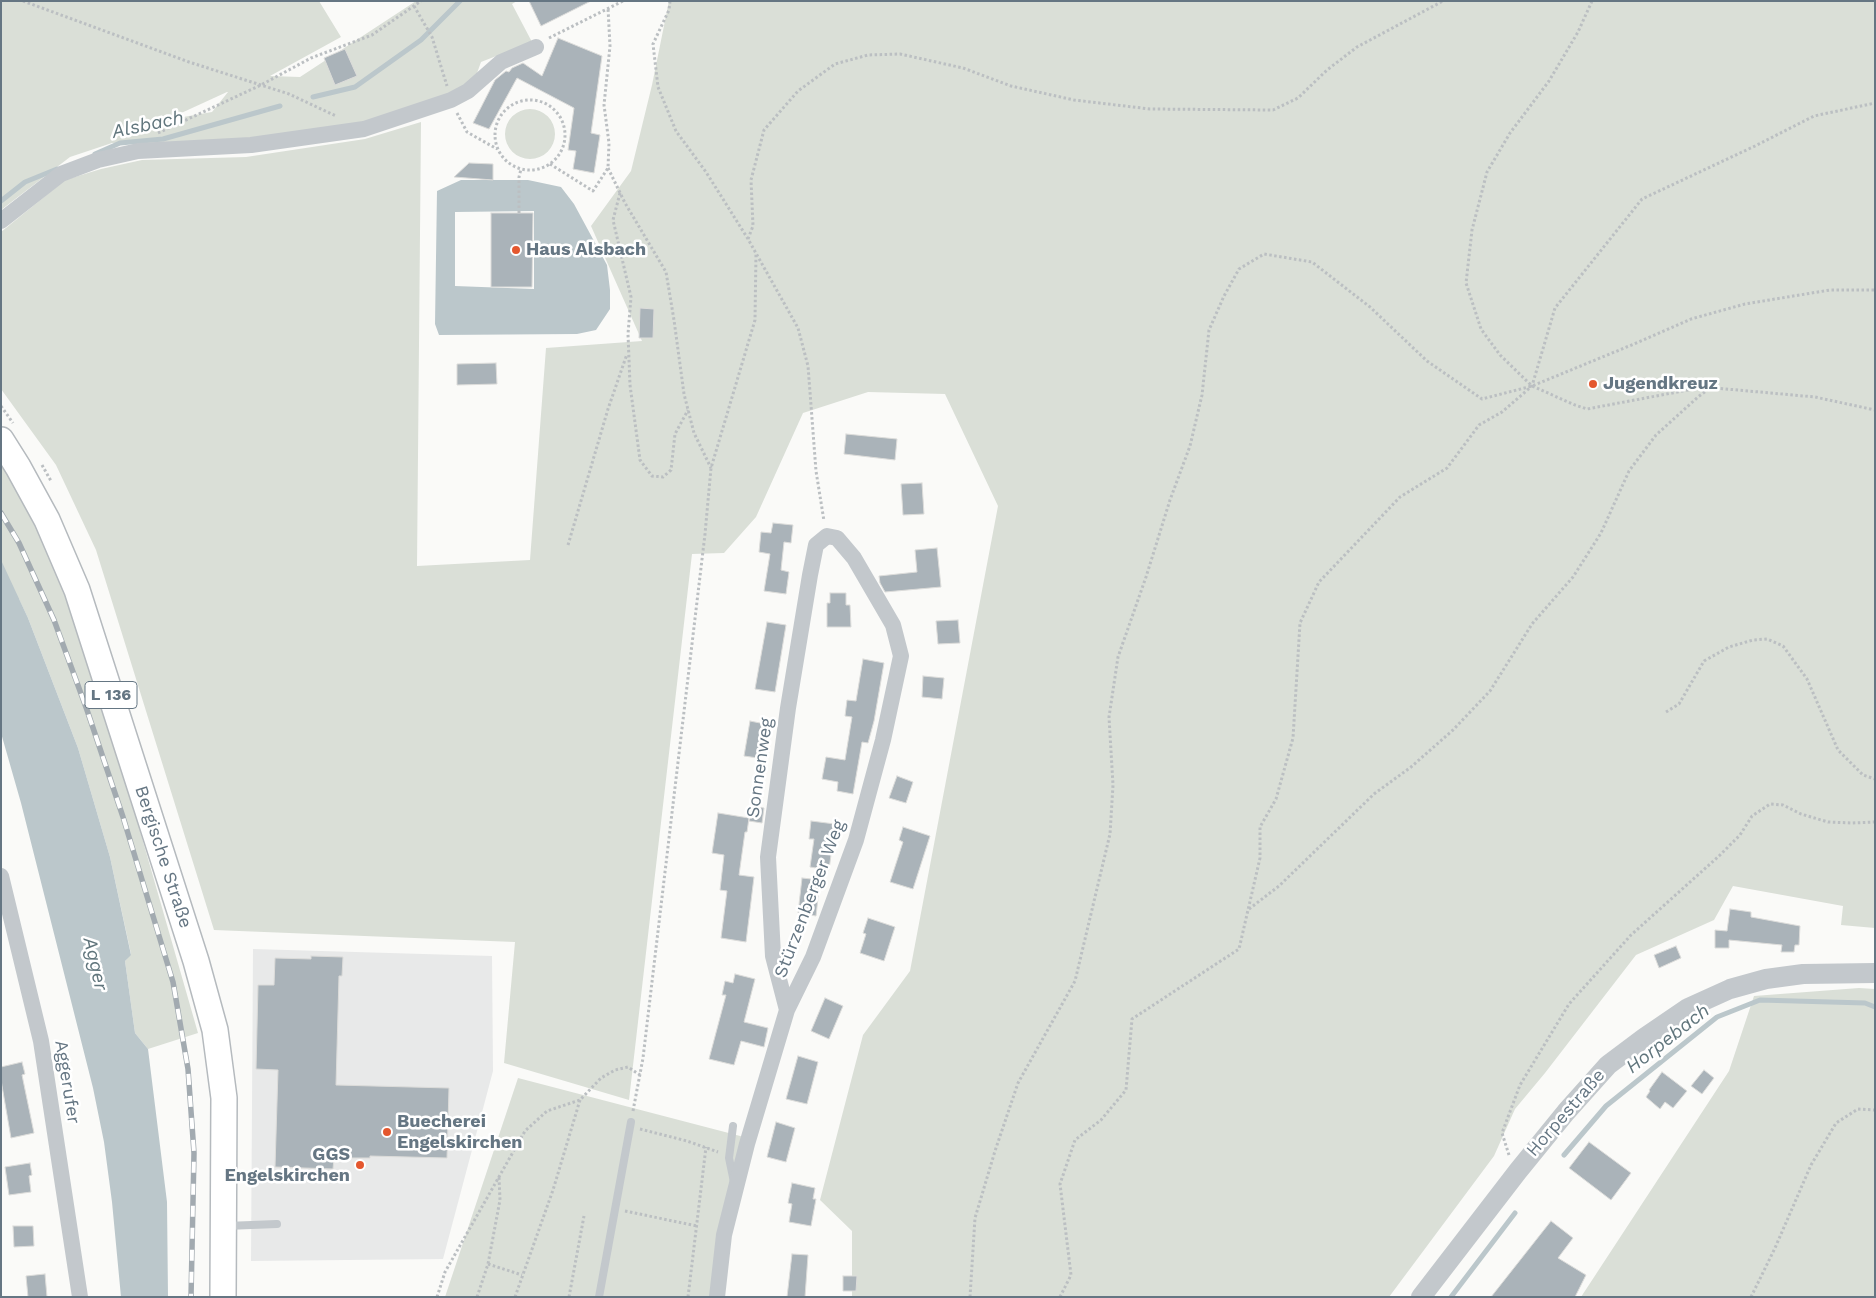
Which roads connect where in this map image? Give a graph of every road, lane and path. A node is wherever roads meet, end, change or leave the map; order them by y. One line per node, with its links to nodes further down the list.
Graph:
1 (23, 1): 10 (path)
2 (421, 1): 7 (path)
3 (622, 1): 8 (path)
4 (670, 1): 22 (path)
5 (1443, 1): 22 (path)
6 (1592, 1): 26 (path)
7 (414, 6): 10 (path); 11 (path)
8 (608, 8): 9 (path); 17 (path)
9 (536, 47): 11 (street)
10 (261, 85): 13 (path); 14 (path)
11 (451, 100): 13 (street); 15 (path)
12 (1875, 103): 26 (path)
13 (364, 128): 21 (street)
14 (156, 134)
15 (498, 149): 16 (path); 18 (path)
16 (550, 164): 17 (path); 18 (path)
17 (608, 168): 19 (path)
18 (521, 169): 20 (path)
19 (620, 193): 25 (path); 28 (path)
20 (519, 212)
21 (1, 221)
22 (748, 239): 23 (path)
23 (756, 253): 31 (path); 32 (path)
24 (1875, 290): 26 (path)
25 (628, 351): 28 (path); 33 (path)
26 (1532, 386): 27 (path); 38 (path); 67 (path)
27 (1711, 388): 29 (path); 38 (path)
28 (688, 410): 31 (path)
29 (1875, 410)
30 (1, 440): 54 (main road, Bergische Straße / L 136)
31 (710, 468): 41 (path)
32 (827, 536): 40 (street, Sonnenweg); 40 (street, Stürzenberger Weg)
33 (568, 545)
34 (1666, 712): 35 (path)
35 (1875, 779)
36 (1875, 822): 48 (path)
37 (1, 876): 58 (street, Aggerufer)
38 (1248, 909): 68 (path)
39 (1875, 973): 48 (street, Horpestraße)
40 (787, 1010): 50 (street, Stürzenberger Weg)
41 (640, 1075): 42 (path); 44 (path)
42 (580, 1100): 49 (path); 57 (path)
43 (1875, 1110): 70 (path)
44 (630, 1125): 46 (path); 51 (lane)
45 (733, 1126): 47 (lane)
46 (706, 1147): 47 (path); 55 (path)
47 (730, 1158): 50 (lane)
48 (1518, 1170): 69 (street, Horpestraße)
49 (499, 1176): 56 (path); 60 (path)
50 (735, 1189): 66 (street, Stürzenberger Weg)
51 (615, 1209): 55 (path); 64 (lane)
52 (584, 1216): 63 (path)
53 (278, 1224): 54 (lane)
54 (224, 1226): 59 (main road, Bergische Straße / L 136)
55 (697, 1226): 65 (path)
56 (488, 1264): 57 (path); 61 (path)
57 (522, 1275): 62 (path)
58 (80, 1297)
59 (223, 1297)
60 (437, 1297)
61 (477, 1297)
62 (515, 1297)
63 (570, 1297)
64 (599, 1297)
65 (688, 1297)
66 (717, 1297)
67 (970, 1297)
68 (1060, 1297)
69 (1420, 1297)
70 (1751, 1297)

